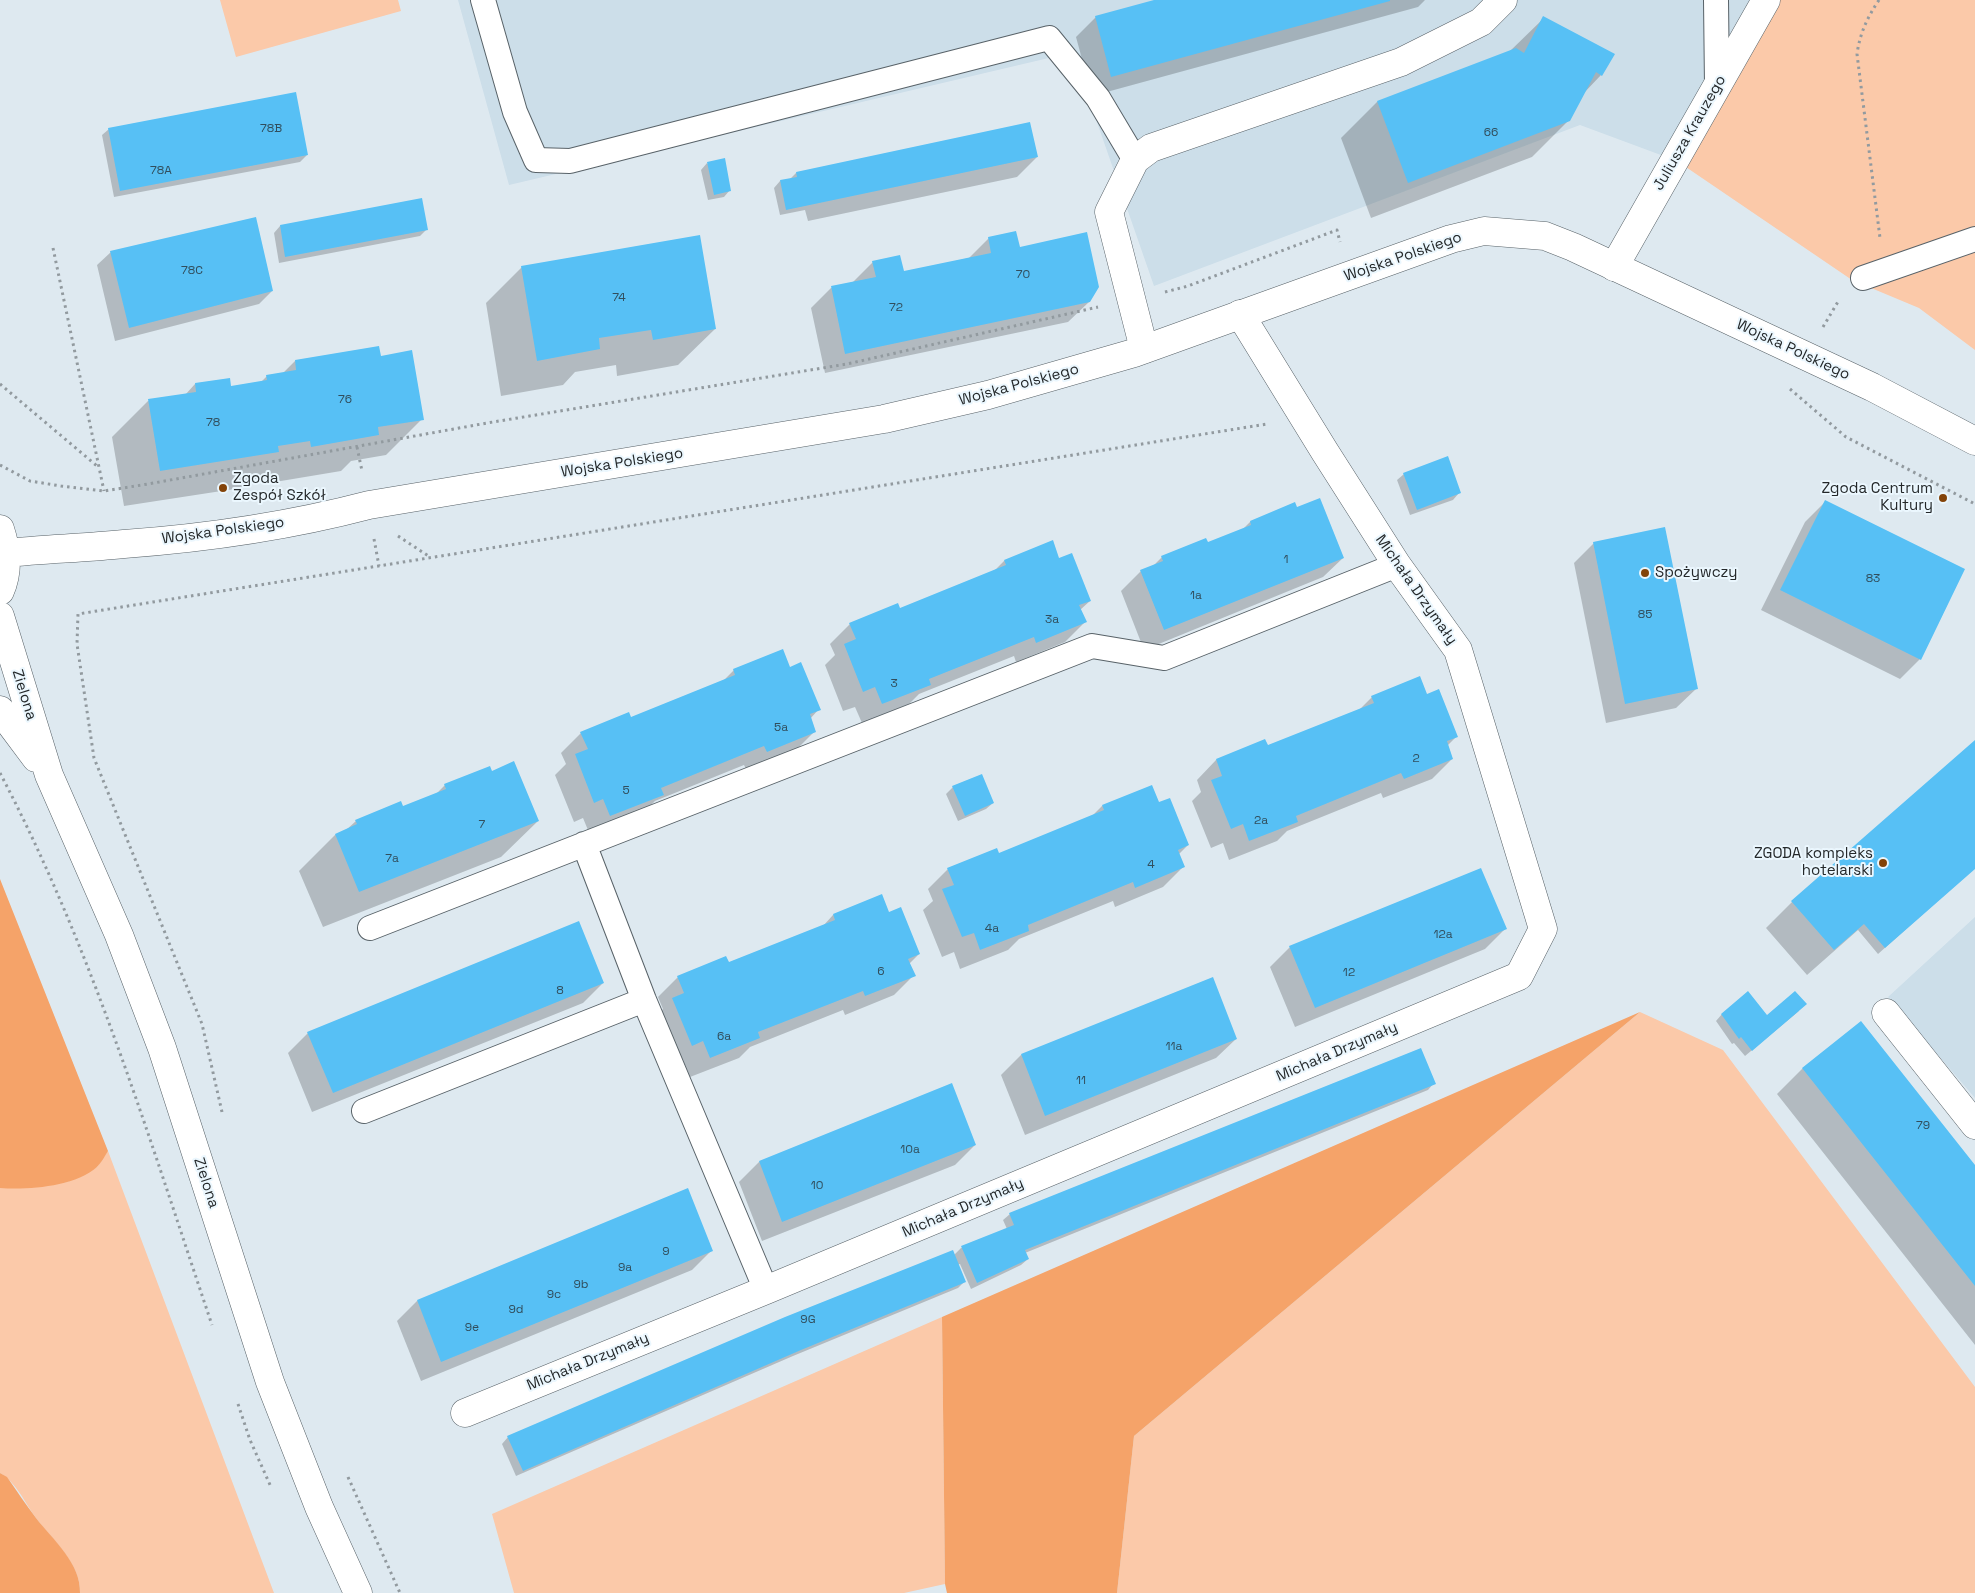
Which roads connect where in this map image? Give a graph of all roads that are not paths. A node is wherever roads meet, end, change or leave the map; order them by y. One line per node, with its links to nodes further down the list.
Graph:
1 (483, 0): 6 (lane)
2 (1503, 0): 6 (street)
3 (1716, 0): 5 (lane)
4 (1766, 0): 5 (street, Juliusza Krauzego)
5 (1717, 86): 8 (street, Juliusza Krauzego)
6 (1135, 160): 11 (street)
7 (1975, 239): 9 (lane)
8 (1614, 267): 10 (street, Wojska Polskiego); 12 (street, Wojska Polskiego)
9 (1874, 274)
10 (1240, 314): 11 (street, Wojska Polskiego); 14 (street, Michała Drzymały)
11 (1144, 349): 13 (street, Wojska Polskiego)
12 (1975, 442)
13 (3, 541): 15 (street)
14 (1397, 565): 19 (lane); 25 (street, Michała Drzymały)
15 (0, 592)
16 (0, 616): 18 (street, Zielona)
17 (0, 710): 18 (street, Zielona)
18 (49, 775): 27 (street, Zielona)
19 (584, 844): 20 (lane); 21 (lane)
20 (370, 928)
21 (644, 1000): 23 (lane); 25 (lane)
22 (1886, 1013): 24 (street)
23 (364, 1111)
24 (1975, 1125)
25 (766, 1290): 26 (street, Michała Drzymały)
26 (465, 1413)
27 (358, 1593)

